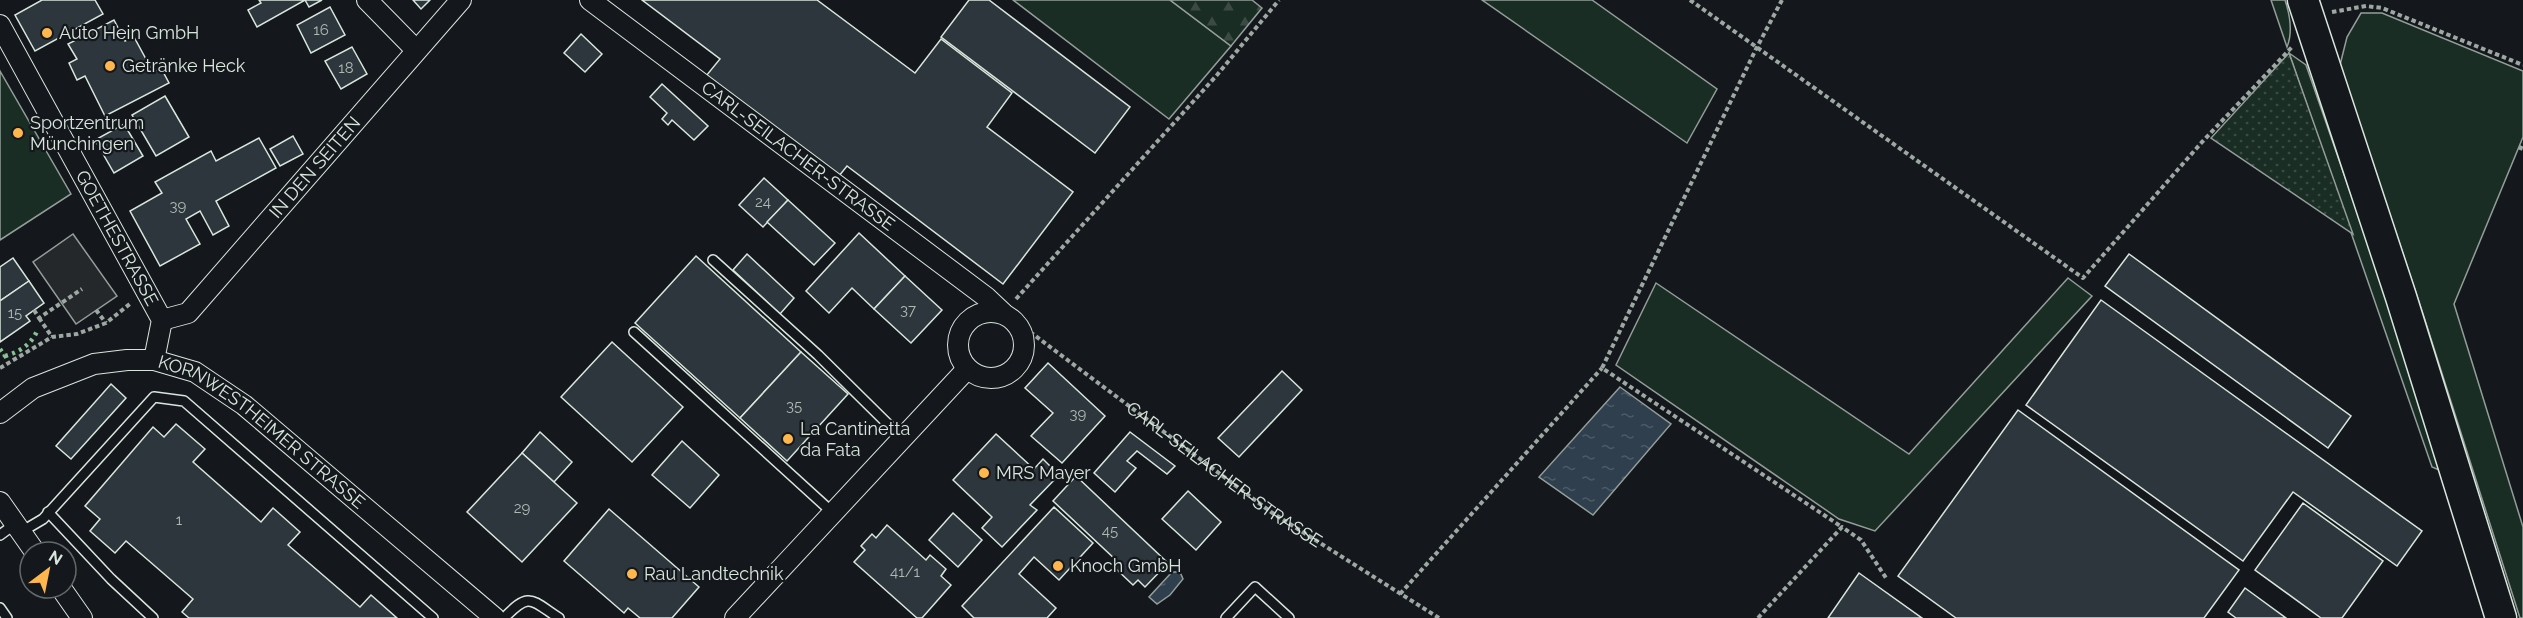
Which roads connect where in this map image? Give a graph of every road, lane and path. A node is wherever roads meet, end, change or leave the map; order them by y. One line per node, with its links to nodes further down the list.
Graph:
1 (367, 0): 10 (street)
2 (460, 0): 10 (street, IN DEN SEITEN)
3 (590, 0): 20 (street, CARL-SEILACHER-STRASSE)
4 (1279, 0): 20 (path)
5 (1690, 0): 9 (path)
6 (1782, 0): 9 (path)
7 (2307, 12): 9 (path); 11 (path); 52 (main road)
8 (0, 25): 15 (street, GOETHESTRASSE)
9 (1756, 49): 27 (path)
10 (416, 50): 21 (street, IN DEN SEITEN)
11 (2523, 65)
12 (2523, 143): 13 (path)
13 (2520, 150)
14 (713, 260): 30 (lane)
15 (143, 288): 21 (street, GOETHESTRASSE); 22 (path)
16 (82, 289): 19 (path)
17 (34, 310): 19 (path)
18 (96, 310): 22 (path)
19 (39, 318): 24 (path)
20 (1010, 318): 28 (street); 28 (street); 37 (path, CARL-SEILACHER-STRASSE)
21 (162, 320): 25 (street, GOETHESTRASSE)
22 (106, 323): 24 (path)
23 (634, 332): 33 (lane)
24 (52, 337): 26 (path)
25 (154, 360): 29 (street, KORNWESTHEIMER STRASSE); 44 (street, KORNWESTHEIMER STRASSE)
26 (0, 368)
27 (1602, 368): 34 (path); 37 (path)
28 (967, 369): 30 (street)
29 (0, 413)
30 (902, 438): 33 (street)
31 (0, 502): 35 (street)
32 (48, 512): 35 (lane); 42 (lane); 43 (lane)
33 (833, 513): 47 (street)
34 (1842, 527): 36 (path); 51 (path)
35 (12, 530)
36 (1886, 578)
37 (1400, 594): 50 (path, CARL-SEILACHER-STRASSE)
38 (69, 600): 41 (street)
39 (0, 608): 40 (lane)
40 (7, 618)
41 (82, 618)
42 (153, 618)
43 (433, 618)
44 (495, 618)
45 (504, 618): 46 (lane)
46 (560, 618)
47 (735, 618)
48 (1226, 618): 49 (lane)
49 (1289, 618)
50 (1439, 618)
51 (1758, 618)
52 (2500, 618)

